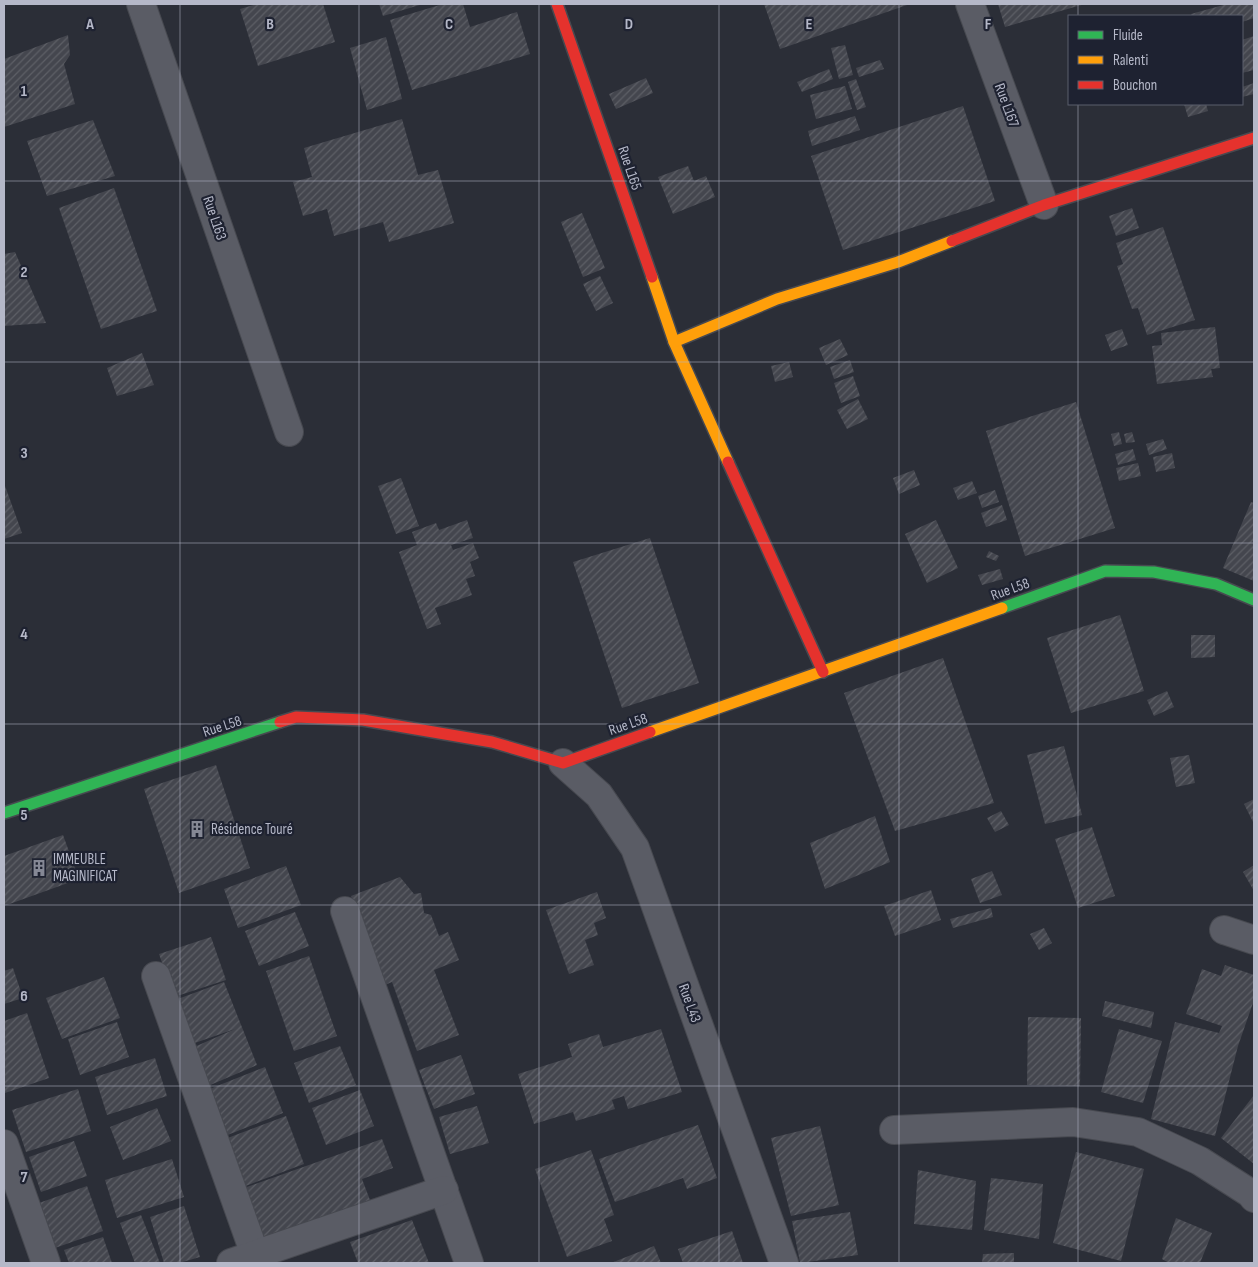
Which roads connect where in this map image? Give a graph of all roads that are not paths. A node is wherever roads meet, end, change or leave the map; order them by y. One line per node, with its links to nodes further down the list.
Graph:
1 (141, 4): 7 (street, Rue L163)
2 (557, 4): 6 (street, Rue L165)
3 (970, 4): 5 (street, Rue L167)
4 (1254, 138): 5 (street)
5 (1044, 206): 6 (street)
6 (674, 342): 9 (street, Rue L165)
7 (289, 432)
8 (1254, 600): 9 (street, Rue L58)
9 (823, 672): 10 (street, Rue L58)
10 (563, 763): 11 (street, Rue L58); 23 (street, Rue L43)
11 (4, 813)
12 (345, 911): 18 (street)
13 (1224, 930): 14 (street)
14 (1254, 940)
15 (156, 976): 20 (street)
16 (894, 1130): 19 (street)
17 (4, 1144): 21 (street)
18 (444, 1190): 20 (street); 22 (street)
19 (1254, 1198)
20 (248, 1261)
21 (46, 1263)
22 (469, 1263)
23 (784, 1263)

